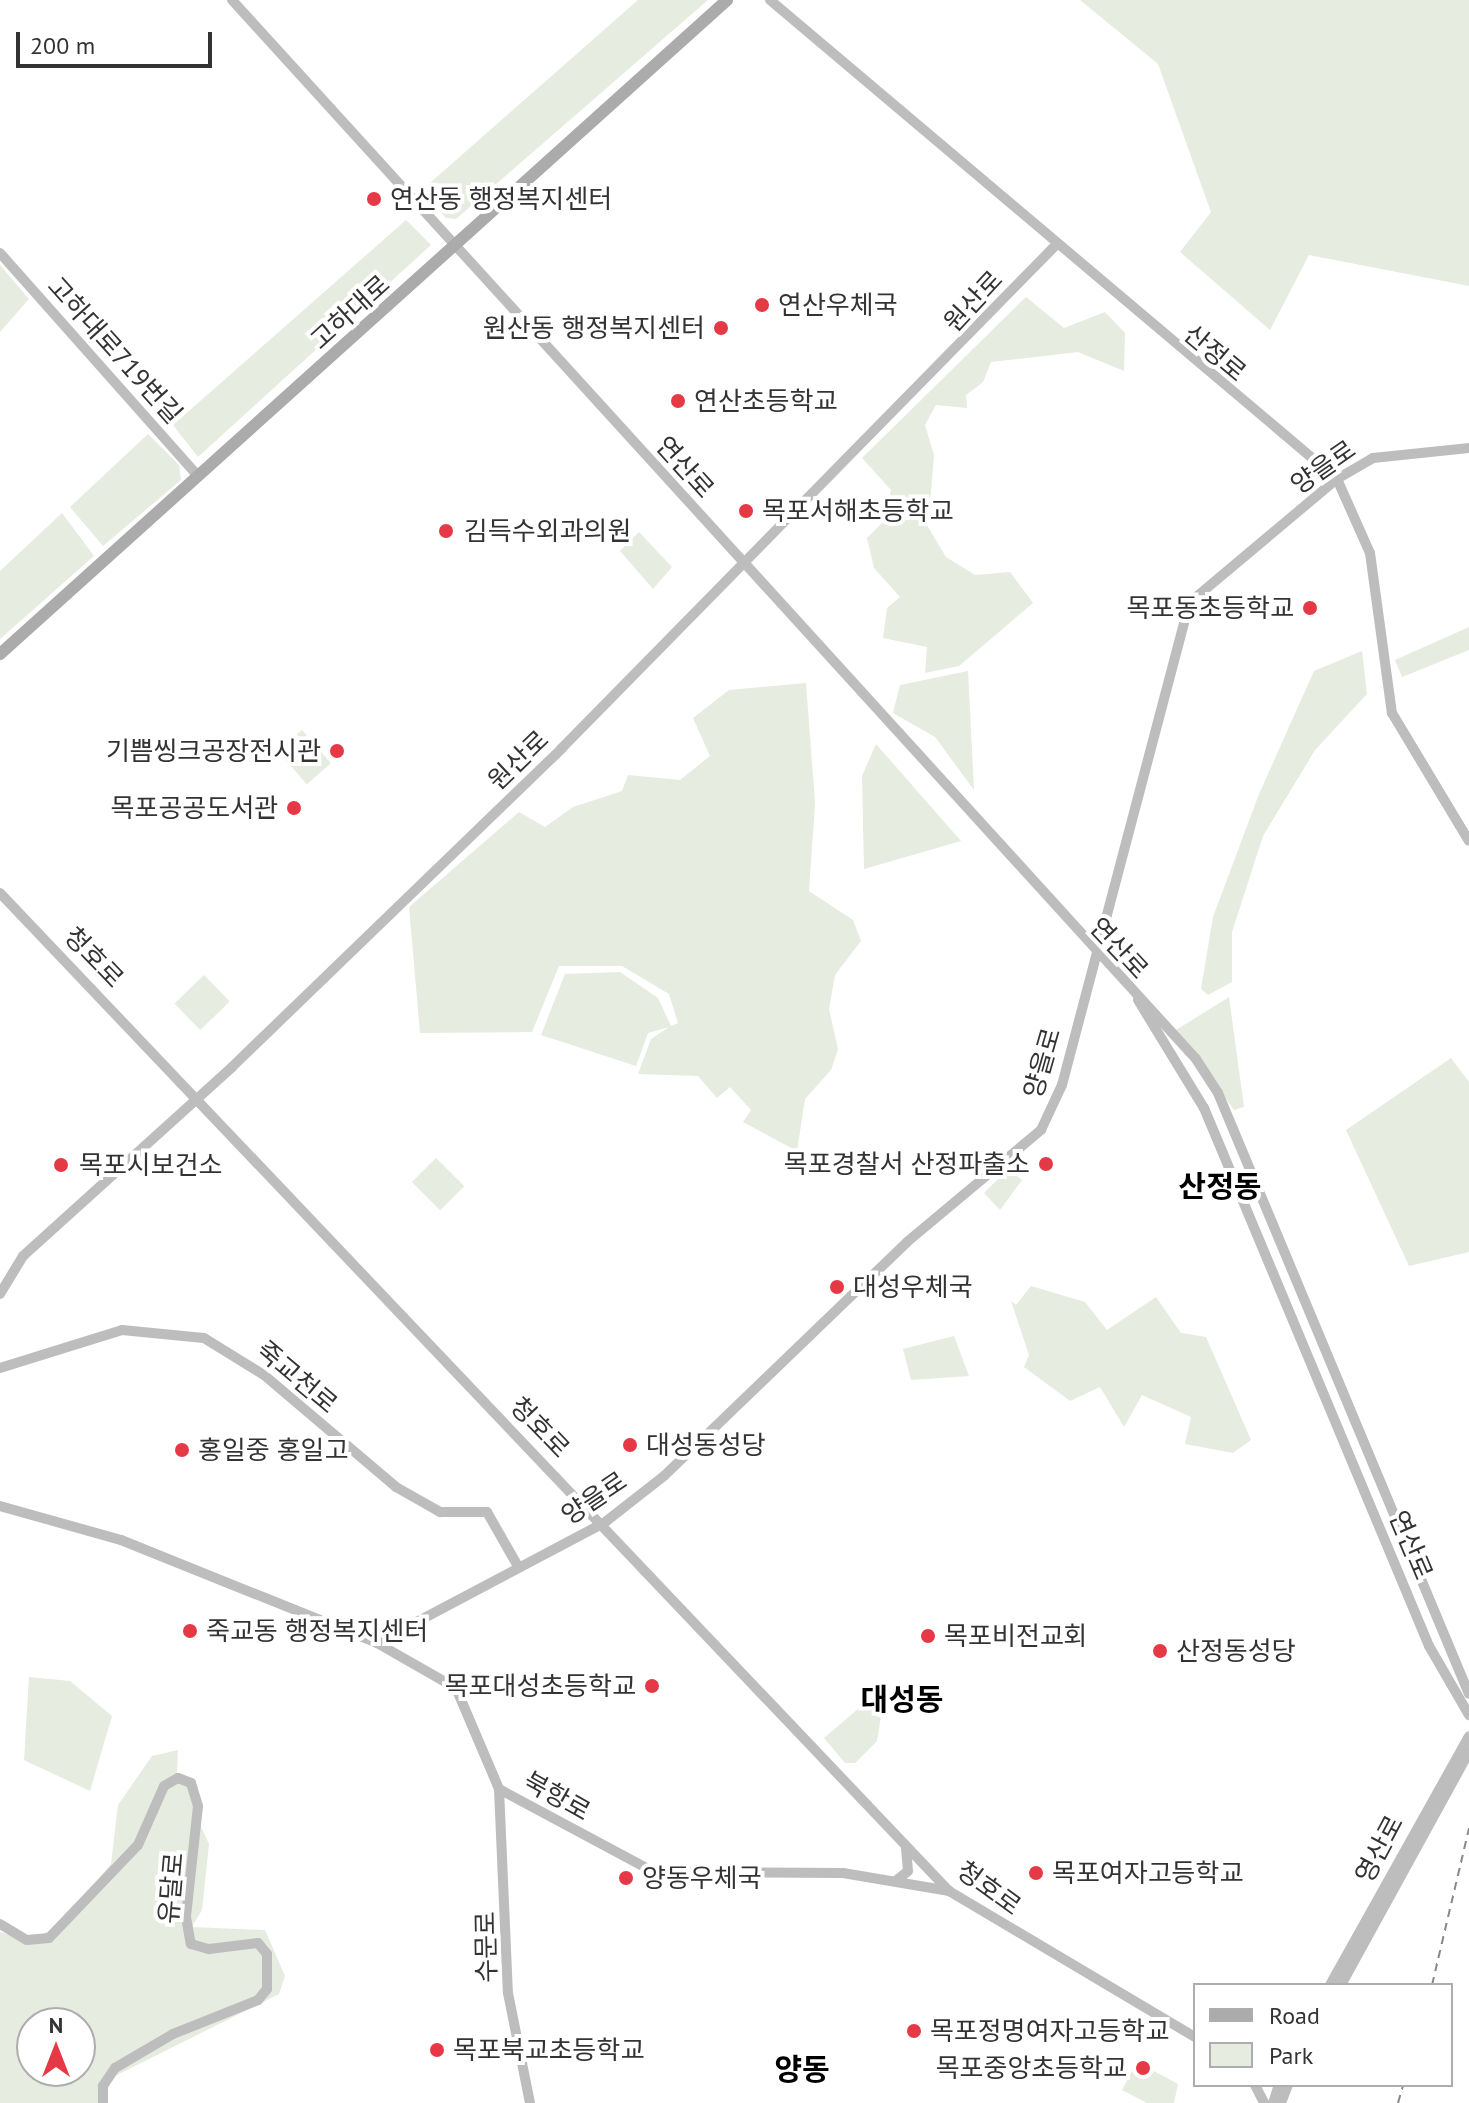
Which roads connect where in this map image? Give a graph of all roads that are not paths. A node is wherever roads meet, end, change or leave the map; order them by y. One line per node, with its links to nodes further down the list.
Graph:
1 (232, 0): 5 (street, 연산로)
2 (727, 0): 5 (main road, 고하대로)
3 (770, 0): 4 (street, 산정로)
4 (1056, 245): 9 (street, 산정로); 10 (street, 원산로)
5 (456, 246): 8 (main road, 고하대로); 10 (street, 연산로)
6 (0, 253): 8 (street, 고하대로719번길)
7 (1469, 448): 9 (street, 양을로)
8 (198, 476): 11 (main road, 고하대로)
9 (1337, 479): 12 (street, 산정로); 14 (street, 양을로)
10 (743, 563): 14 (street, 연산로); 16 (street, 원산로)
11 (0, 654)
12 (1469, 841)
13 (0, 893): 16 (street, 청호로)
14 (1094, 954): 15 (street, 연산로); 20 (street, 양을로)
15 (1138, 1000): 23 (street, 연산로); 26 (street, 연산로)
16 (195, 1098): 17 (street, 원산로); 20 (street, 청호로)
17 (0, 1294)
18 (0, 1368): 21 (street, 죽교천로)
19 (0, 1506): 22 (street, 북항로)
20 (604, 1523): 21 (street, 양을로); 31 (street, 청호로)
21 (519, 1568): 22 (street, 양을로)
22 (377, 1643): 30 (street, 북항로)
23 (1458, 1670): 24 (street); 25 (street, 연산로)
24 (1469, 1685)
25 (1469, 1694)
26 (1469, 1715)
27 (1469, 1736): 35 (street, 영산로)
28 (1469, 1752): 29 (street, 영산로)
29 (1464, 1767): 36 (street, 영산로)
30 (499, 1789): 32 (street, 북항로); 39 (street, 수문로)
31 (905, 1844): 32 (street); 33 (street, 청호로)
32 (897, 1880): 33 (street, 북항로)
33 (949, 1891): 37 (street, 청호로)
34 (0, 1924): 38 (street, 유달로)
35 (1331, 1983)
36 (1342, 1983)
37 (1193, 2036)
38 (103, 2103)
39 (530, 2103)

